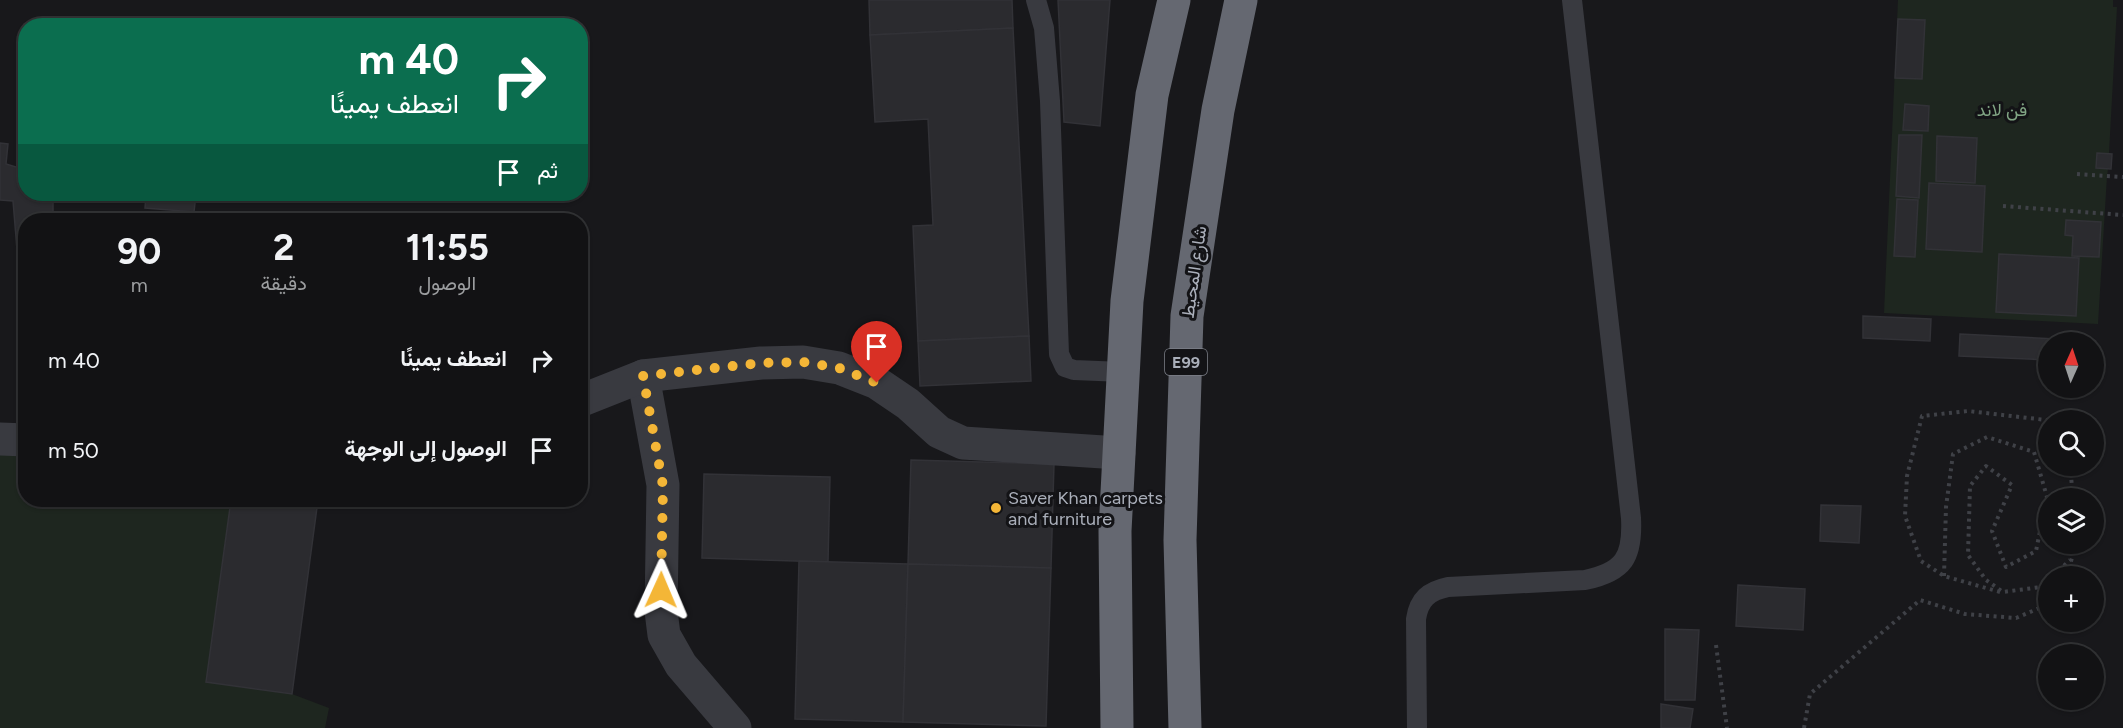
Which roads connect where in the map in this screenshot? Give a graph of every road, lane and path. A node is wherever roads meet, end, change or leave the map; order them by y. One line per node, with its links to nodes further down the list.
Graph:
1 (1036, 0): 9 (lane)
2 (1174, 0): 9 (highway)
3 (1241, 0): 27 (highway, شارع المحيط / E99)
4 (1572, 0): 28 (lane)
5 (2077, 174): 6 (path)
6 (2123, 177)
7 (2003, 206): 8 (path)
8 (2123, 215)
9 (1123, 372): 15 (highway)
10 (643, 376): 11 (street); 15 (street); 25 (street)
11 (588, 398)
12 (2038, 419): 20 (path)
13 (0, 439): 14 (street)
14 (18, 440)
15 (1119, 453): 26 (highway)
16 (2073, 554): 17 (path)
17 (2071, 560): 18 (path); 19 (path)
18 (2064, 566)
19 (2070, 566)
20 (1944, 576): 22 (path); 22 (path)
21 (2038, 587): 22 (path)
22 (2003, 592)
23 (2038, 609): 30 (path)
24 (1716, 645): 29 (path)
25 (735, 728)
26 (1117, 728)
27 (1185, 728)
28 (1417, 728)
29 (1727, 728)
30 (1804, 728)

